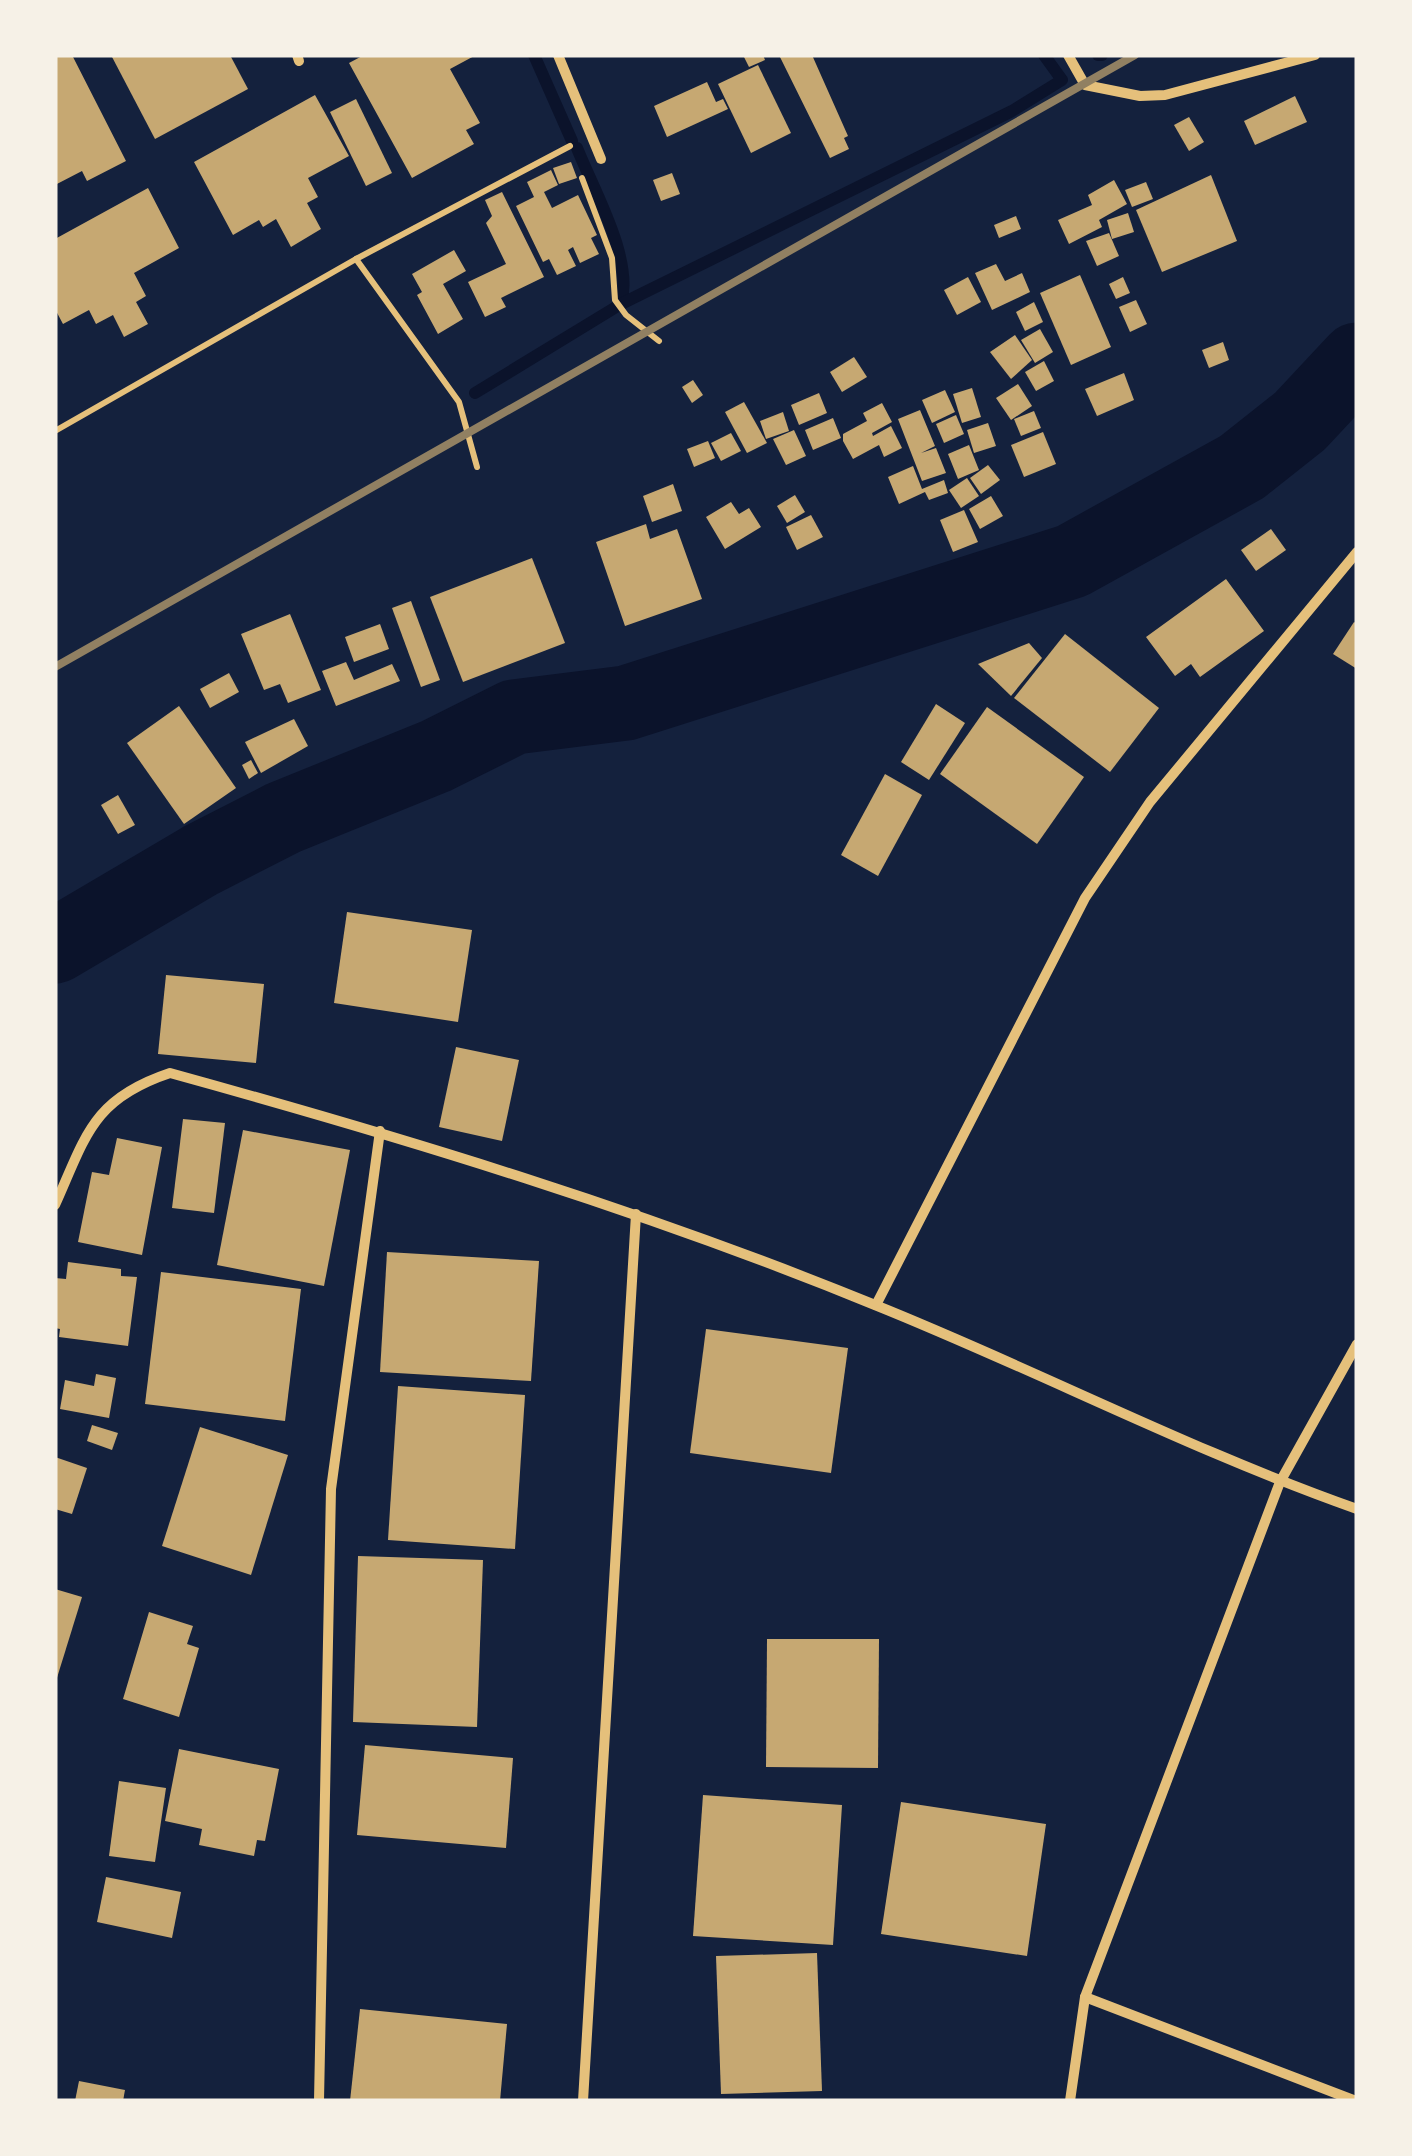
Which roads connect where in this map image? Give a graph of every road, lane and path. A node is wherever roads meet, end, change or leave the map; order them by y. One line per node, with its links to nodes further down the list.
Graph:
1 (558, 55): 4 (street)
2 (1068, 55): 3 (street)
3 (1315, 55)
4 (601, 159)
5 (356, 258): 6 (path); 7 (path); 8 (path)
6 (659, 341)
7 (55, 431)
8 (477, 467)
9 (1357, 552): 13 (street)
10 (380, 1131): 11 (street); 12 (street); 18 (street)
11 (55, 1205)
12 (636, 1214): 13 (street); 19 (street)
13 (876, 1305): 15 (street)
14 (1357, 1344): 15 (street)
15 (1280, 1482): 16 (street); 17 (street)
16 (1357, 1509)
17 (1086, 1997): 20 (street); 21 (street)
18 (319, 2101)
19 (583, 2101)
20 (1070, 2101)
21 (1356, 2101)

